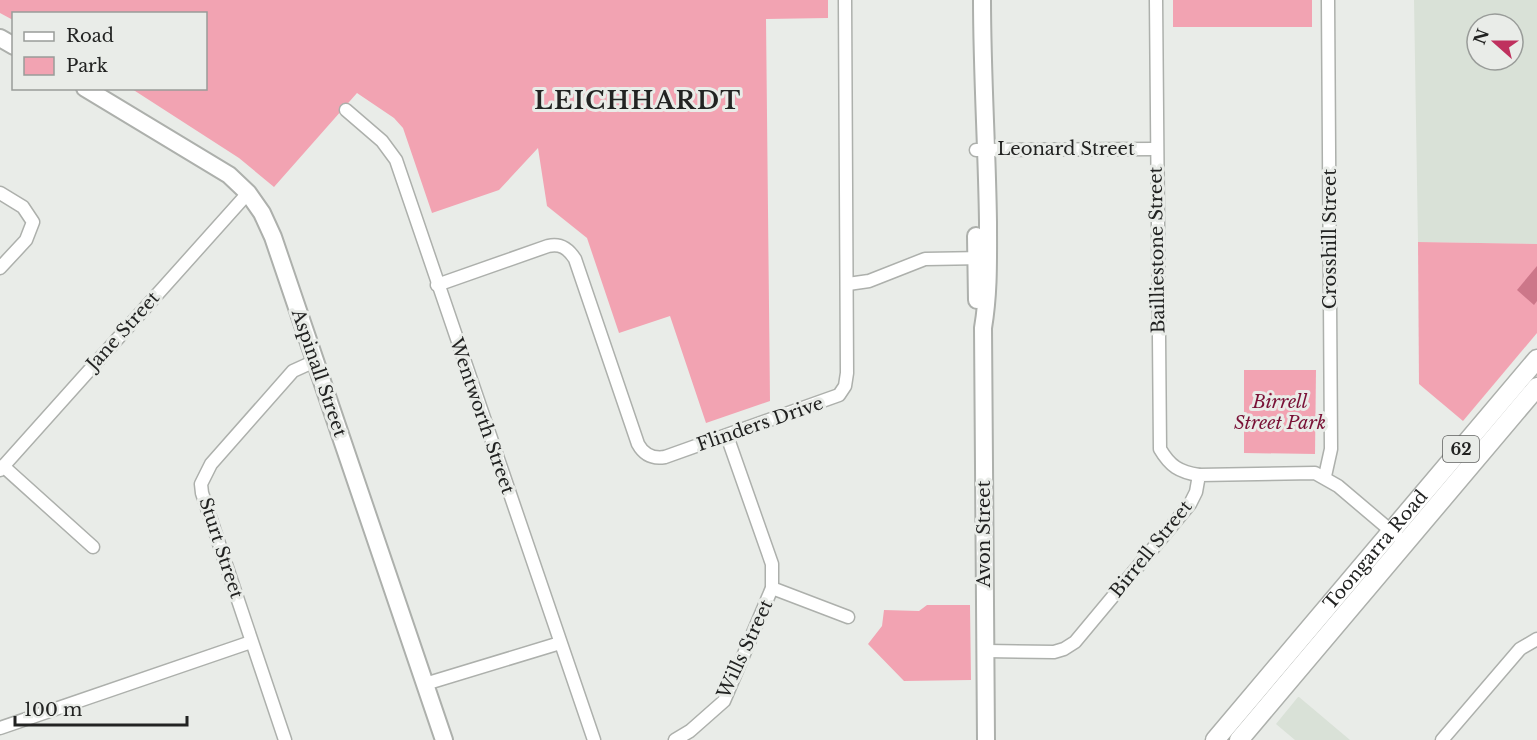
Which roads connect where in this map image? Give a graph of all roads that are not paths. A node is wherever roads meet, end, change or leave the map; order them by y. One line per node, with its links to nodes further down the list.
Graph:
1 (845, 0): 13 (street, Flinders Drive)
2 (982, 0): 8 (main road, Avon Street)
3 (1156, 0): 7 (street, Bailliestone Street)
4 (1328, 0): 21 (street, Crosshill Street)
5 (89, 90): 10 (main road, Aspinall Street)
6 (346, 110): 14 (street, Wentworth Street)
7 (1155, 149): 8 (street, Leonard Street); 20 (street, Bailliestone Street)
8 (982, 150): 11 (main road, Avon Street)
9 (0, 193): 12 (street)
10 (248, 194): 16 (main road, Aspinall Street); 19 (street, Jane Street)
11 (982, 259): 13 (street); 29 (main road, Avon Street)
12 (0, 268)
13 (848, 284): 18 (street, Flinders Drive)
14 (437, 285): 18 (street, Flinders Drive); 28 (street, Wentworth Street)
15 (1537, 359): 22 (main road, Toongarra Road / 62)
16 (315, 361): 27 (street, Sturt Street); 30 (main road, Aspinall Street)
17 (1537, 387): 22 (main road, Toongarra Road / 62)
18 (727, 436): 24 (street, Wills Street)
19 (2, 468): 23 (street)
20 (1199, 475): 21 (street); 29 (street, Birrell Street)
21 (1324, 476): 22 (street)
22 (1398, 536): 37 (main road, Toongarra Road / 62); 38 (main road, Toongarra Road / 62)
23 (93, 547)
24 (772, 588): 25 (street); 35 (street, Wills Street)
25 (848, 617)
26 (1537, 639): 39 (street)
27 (251, 642): 31 (street); 32 (street, Sturt Street)
28 (560, 643): 30 (street); 34 (street, Wentworth Street)
29 (986, 651): 36 (main road, Avon Street)
30 (425, 684): 33 (main road, Aspinall Street)
31 (0, 728)
32 (285, 740)
33 (444, 740)
34 (594, 740)
35 (675, 740)
36 (986, 740)
37 (1215, 740)
38 (1239, 740)
39 (1442, 740)

